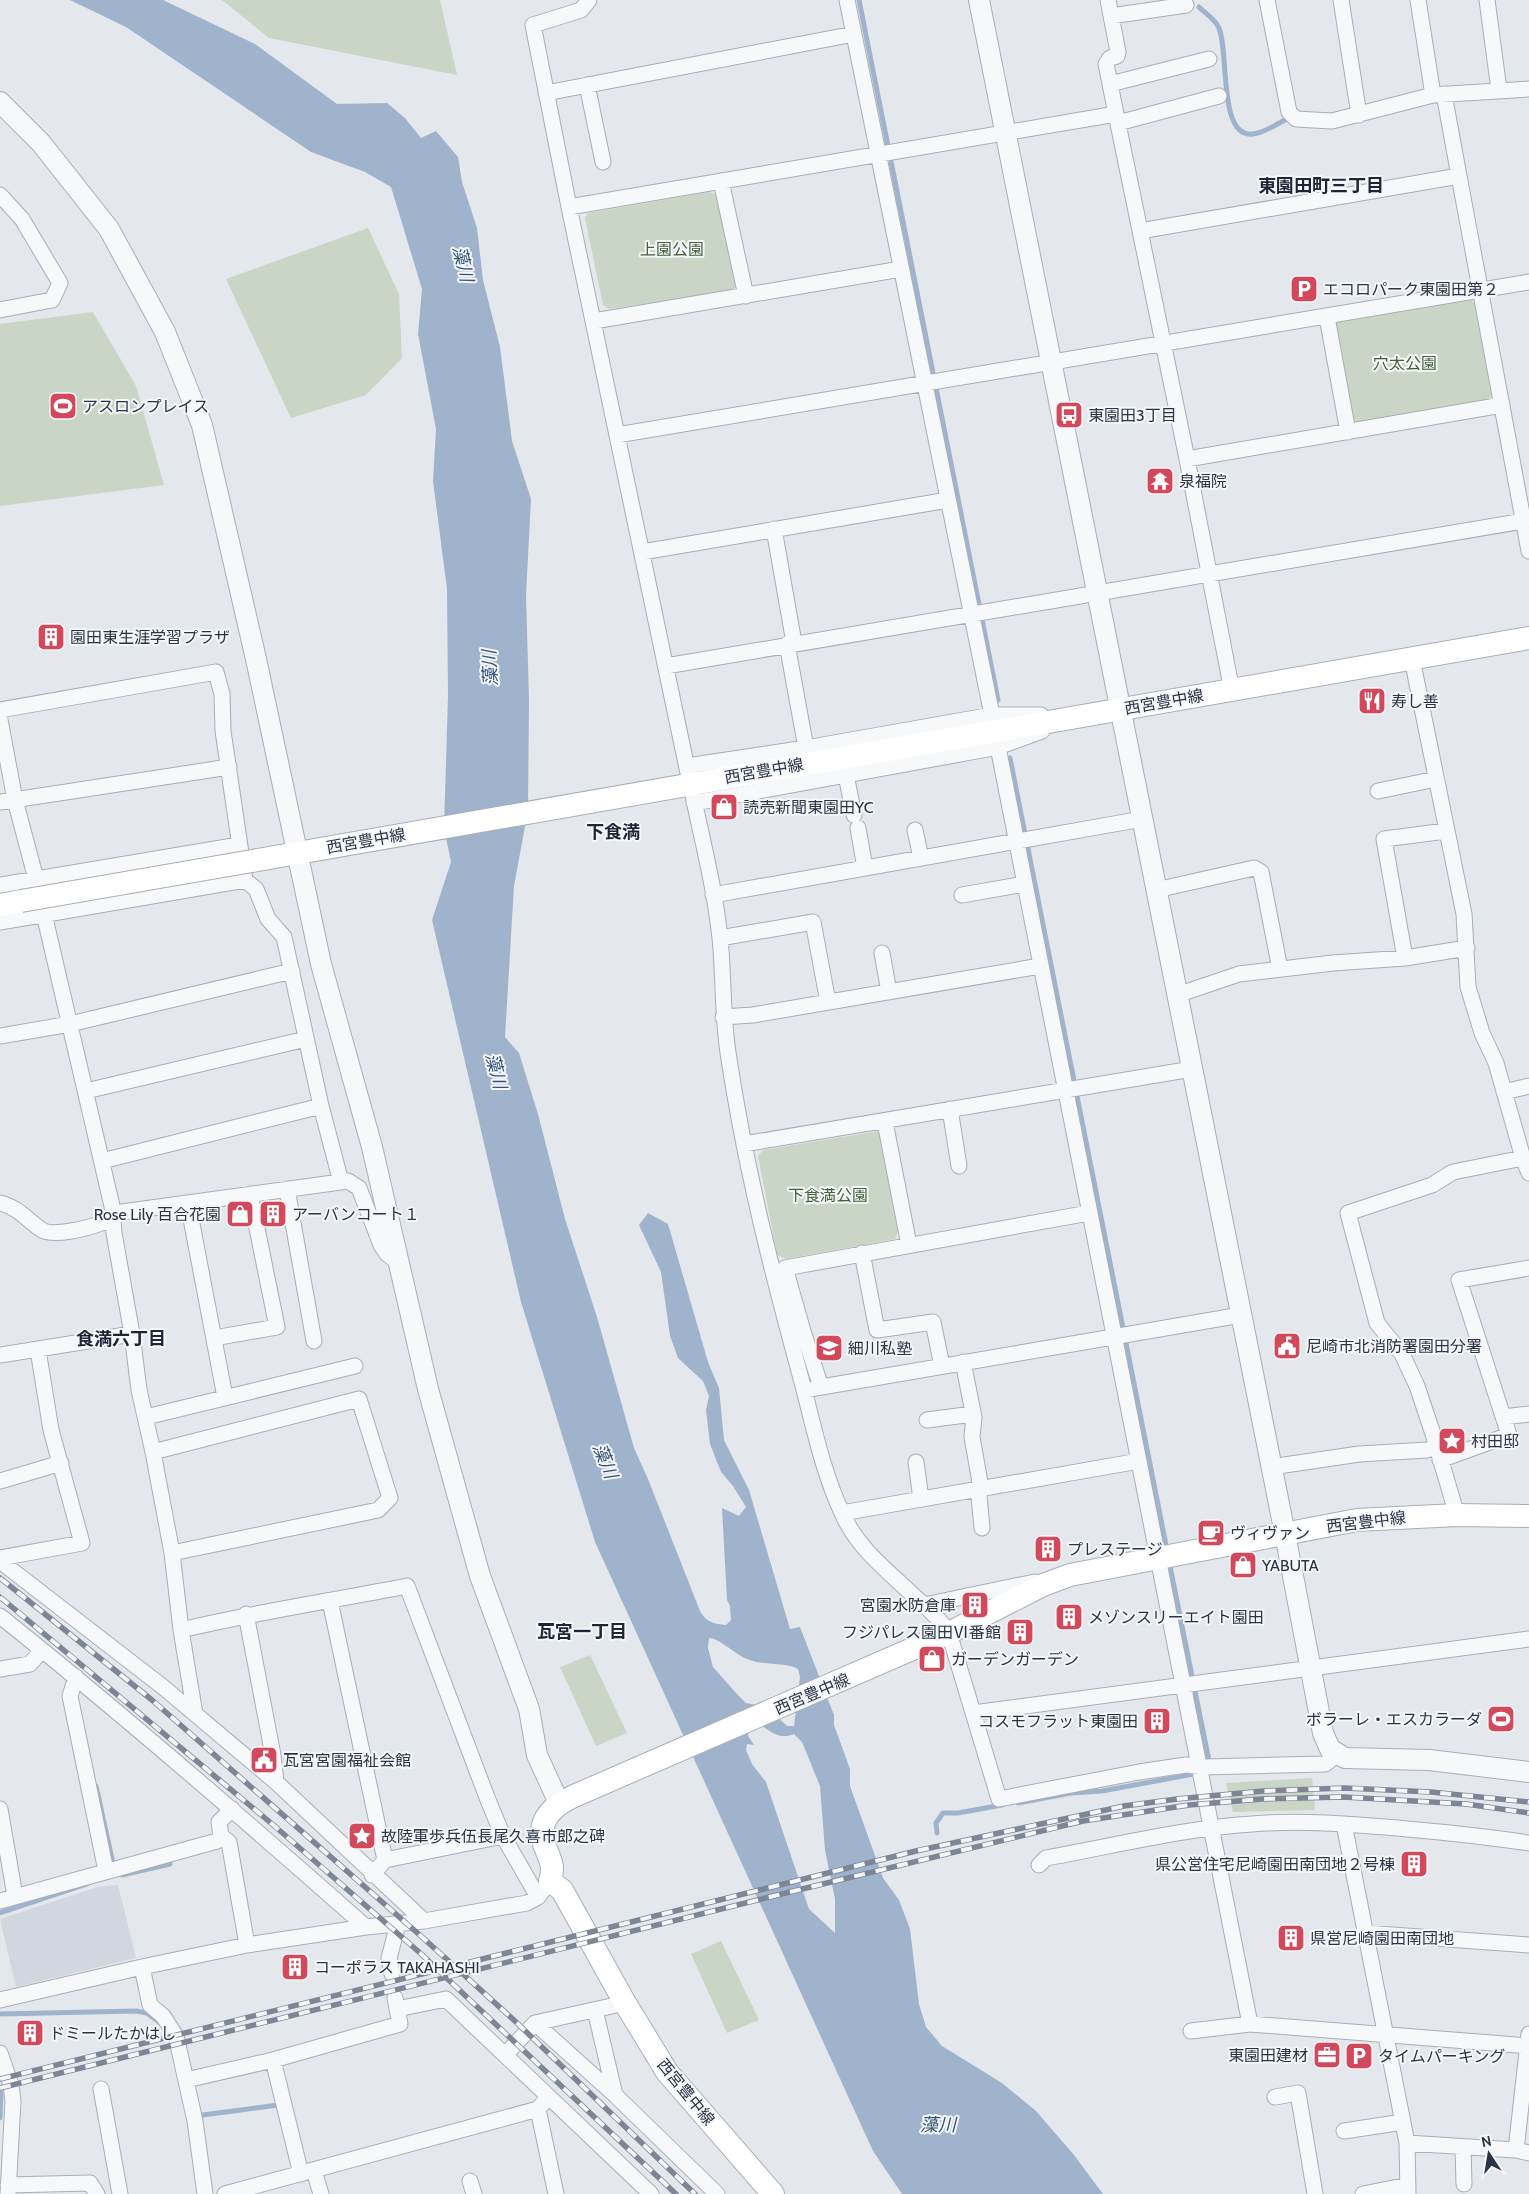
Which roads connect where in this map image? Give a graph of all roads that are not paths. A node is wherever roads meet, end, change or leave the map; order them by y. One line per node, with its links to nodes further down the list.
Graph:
1 (589, 0): 17 (street)
2 (848, 0): 11 (street)
3 (979, 0): 23 (street)
4 (1108, 0): 10 (street)
5 (1267, 0): 21 (street)
6 (1341, 0): 21 (street)
7 (1418, 0): 18 (street)
8 (1487, 0): 16 (street)
9 (1188, 3): 10 (street)
10 (1112, 16): 13 (street)
11 (854, 34): 14 (street); 24 (street)
12 (1208, 59): 13 (street)
13 (1110, 84): 22 (street)
14 (586, 85): 17 (street); 25 (street)
15 (1529, 89): 16 (street)
16 (1499, 90): 18 (street)
17 (546, 94): 29 (street)
18 (1439, 95): 21 (street); 26 (street)
19 (1219, 96): 22 (street)
20 (0, 102): 75 (street)
21 (1359, 115)
22 (1117, 118): 23 (street); 30 (street)
23 (1006, 134): 24 (street); 39 (street)
24 (885, 153): 27 (street); 31 (street)
25 (603, 162)
26 (1459, 176): 30 (street); 33 (street)
27 (721, 181): 29 (street); 34 (street)
28 (0, 195): 35 (street)
29 (569, 207): 37 (street)
30 (1140, 231): 38 (street)
31 (901, 269): 34 (street); 40 (street)
32 (1529, 282): 33 (street)
33 (1479, 291): 36 (street); 41 (street)
34 (746, 296): 37 (street)
35 (0, 310)
36 (1327, 317): 38 (street); 42 (street)
37 (594, 321): 43 (street)
38 (1162, 345): 39 (street); 44 (street)
39 (1051, 363): 40 (street); 51 (street)
40 (932, 383): 43 (street); 45 (street)
41 (1502, 405): 42 (street); 46 (street)
42 (1348, 432): 44 (street)
43 (617, 435): 49 (street)
44 (1187, 459): 50 (street)
45 (948, 500): 47 (street); 52 (street)
46 (1526, 520): 48 (street); 50 (street)
47 (774, 529): 49 (street); 54 (street)
48 (1529, 551)
49 (642, 552): 56 (street)
50 (1208, 574): 51 (street); 57 (street)
51 (1098, 594): 52 (street); 58 (street)
52 (978, 614): 54 (street); 60 (street)
53 (1529, 638): 55 (main road, 西宮豊中線)
54 (790, 644): 56 (street); 64 (street)
55 (1412, 659): 57 (main road, 西宮豊中線); 67 (street)
56 (666, 666): 68 (street)
57 (1232, 691): 58 (main road, 西宮豊中線)
58 (1121, 709): 61 (main road, 西宮豊中線); 71 (street)
59 (0, 710): 65 (street)
60 (992, 715): 61 (street); 64 (street)
61 (1088, 716): 63 (street); 64 (main road, 西宮豊中線)
62 (0, 720): 70 (street)
63 (998, 746): 66 (street); 74 (street)
64 (805, 756): 68 (main road, 西宮豊中線)
65 (229, 767): 70 (street); 77 (street)
66 (846, 775): 68 (street); 78 (street)
67 (1436, 779): 69 (street); 73 (street)
68 (694, 784): 75 (main road, 西宮豊中線); 83 (street)
69 (1378, 791)
70 (8, 801): 79 (street)
71 (1142, 819): 74 (street); 82 (street)
72 (915, 830): 76 (street)
73 (1446, 831): 89 (street); 91 (street)
74 (1022, 840): 76 (street); 80 (street)
75 (306, 852): 77 (main road, 西宮豊中線); 124 (street)
76 (921, 858): 78 (street)
77 (245, 862): 79 (street); 85 (main road, 西宮豊中線, bridge); 86 (street); 94 (street)
78 (865, 868): 83 (street)
79 (36, 879): 81 (street)
80 (1024, 884): 84 (street); 92 (street)
81 (0, 885)
82 (1156, 890): 93 (street); 96 (street)
83 (713, 895): 88 (street)
84 (962, 895)
85 (10, 903)
86 (44, 914): 87 (street); 99 (street)
87 (0, 922)
88 (720, 938): 97 (street); 98 (street)
89 (1467, 948): 91 (street); 106 (street)
90 (882, 953): 95 (street)
91 (1405, 958): 93 (street)
92 (1040, 966): 95 (street); 104 (street)
93 (1280, 969): 96 (street)
94 (292, 971): 99 (street); 101 (street)
95 (889, 992): 97 (street)
96 (1177, 994): 102 (street)
97 (828, 1002): 98 (street)
98 (723, 1017): 110 (street)
99 (70, 1024): 100 (street); 105 (street)
100 (0, 1036)
101 (306, 1039): 105 (street); 107 (street)
102 (1192, 1069): 104 (street); 126 (street)
103 (1529, 1086): 106 (street)
104 (1072, 1090): 108 (street); 120 (street)
105 (86, 1091): 112 (street)
106 (1504, 1092): 111 (street)
107 (321, 1106): 112 (street); 115 (street)
108 (950, 1109): 109 (street); 113 (street)
109 (885, 1122): 110 (street); 122 (street)
110 (744, 1144): 137 (street)
111 (1523, 1158): 114 (street); 145 (street)
112 (102, 1160): 121 (street)
113 (959, 1166)
114 (1529, 1173)
115 (341, 1182): 116 (street); 124 (street)
116 (287, 1189): 117 (street); 130 (street)
117 (250, 1194): 119 (street); 129 (street)
118 (0, 1203): 121 (street)
119 (188, 1203): 121 (street); 129 (street)
120 (1089, 1213): 122 (street); 128 (street)
121 (113, 1217): 127 (street)
122 (909, 1244): 123 (street)
123 (862, 1253): 135 (street); 136 (street)
124 (400, 1263): 180 (street)
125 (1529, 1268): 142 (street)
126 (1241, 1315): 128 (street); 149 (street)
127 (132, 1334): 131 (street); 141 (street)
128 (1121, 1335): 133 (street); 147 (street)
129 (214, 1338): 138 (street)
130 (314, 1341)
131 (38, 1350): 132 (street); 148 (street)
132 (0, 1355)
133 (963, 1362): 135 (street); 139 (street)
134 (355, 1366): 138 (street)
135 (942, 1366): 136 (street)
136 (821, 1387): 137 (street)
137 (804, 1390): 153 (street)
138 (225, 1398): 141 (street)
139 (973, 1414): 143 (street); 151 (street)
140 (1529, 1414): 142 (street)
141 (146, 1416): 144 (street)
142 (1503, 1417): 145 (street)
143 (927, 1420)
144 (153, 1452): 158 (street); 158 (street)
145 (1438, 1454): 149 (street); 154 (street)
146 (916, 1462): 152 (street)
147 (1139, 1462): 151 (street); 159 (street)
148 (61, 1463): 150 (street); 160 (street)
149 (1271, 1468): 157 (street)
150 (0, 1481)
151 (981, 1488): 152 (street); 156 (street)
152 (921, 1499): 153 (street)
153 (842, 1513): 163 (street)
154 (1456, 1515): 155 (main road, 西宮豊中線); 157 (main road, 西宮豊中線)
155 (1528, 1521)
156 (982, 1528)
157 (1285, 1534): 159 (main road, 西宮豊中線); 170 (street)
158 (172, 1553): 166 (street)
159 (1165, 1558): 161 (main road, 西宮豊中線); 173 (street)
160 (0, 1559): 175 (street)
161 (1070, 1575): 163 (street); 167 (main road, 西宮豊中線)
162 (330, 1601): 164 (street); 186 (street); 188 (street)
163 (924, 1605): 167 (street)
164 (246, 1614): 166 (street); 179 (street)
165 (0, 1616): 169 (street)
166 (181, 1630): 175 (street)
167 (948, 1633): 174 (street); 180 (main road, 西宮豊中線)
168 (1529, 1639): 170 (street)
169 (42, 1650): 171 (street); 172 (street)
170 (1311, 1668): 173 (street); 176 (street)
171 (0, 1669)
172 (76, 1677): 182 (street); 190 (street)
173 (1191, 1685): 174 (street); 177 (street)
174 (973, 1713): 177 (street)
175 (195, 1714): 179 (street)
176 (1337, 1755): 177 (street); 178 (street)
177 (1207, 1766): 184 (street)
178 (1529, 1772)
179 (276, 1782): 191 (street)
180 (567, 1800): 192 (main road, 西宮豊中線)
181 (0, 1809): 193 (street)
182 (232, 1809): 185 (street); 197 (street)
183 (1344, 1824): 184 (street); 187 (street); 198 (street)
184 (1212, 1829): 189 (street); 207 (street)
185 (221, 1836): 190 (street); 199 (street)
186 (503, 1836): 188 (street); 192 (street)
187 (1529, 1842)
188 (385, 1860): 191 (street)
189 (1039, 1865)
190 (111, 1870): 193 (street)
191 (372, 1875): 195 (street)
192 (544, 1889): 195 (street); 204 (main road, 西宮豊中線)
193 (15, 1896): 194 (street)
194 (0, 1901)
195 (424, 1921): 196 (street)
196 (398, 1924): 197 (street); 202 (street)
197 (366, 1927): 199 (street)
198 (1365, 1933): 200 (street); 209 (street)
199 (247, 1945): 201 (street)
200 (1529, 1945)
201 (142, 1967): 203 (street); 214 (street)
202 (392, 1974)
203 (0, 2000)
204 (625, 2003): 205 (street); 238 (main road, 西宮豊中線)
205 (594, 2010): 206 (street); 216 (street)
206 (535, 2023): 212 (street); 216 (street)
207 (1250, 2024): 208 (street); 209 (street)
208 (1190, 2031)
209 (1385, 2036): 210 (street); 221 (street)
210 (1528, 2042): 225 (street)
211 (0, 2053): 219 (street)
212 (505, 2055): 213 (street); 217 (street)
213 (273, 2060): 214 (street); 226 (street)
214 (186, 2080): 232 (street)
215 (102, 2089): 231 (street)
216 (616, 2095): 237 (street)
217 (548, 2096): 220 (street); 236 (street)
218 (1275, 2097): 239 (street)
219 (6, 2102): 228 (street)
220 (538, 2109): 226 (street); 235 (street)
221 (1403, 2122): 222 (street); 223 (street)
222 (1344, 2131)
223 (1407, 2143): 224 (street); 229 (street)
224 (1463, 2147): 225 (street); 227 (street)
225 (1522, 2152)
226 (308, 2172): 233 (street); 234 (street)
227 (1464, 2184)
228 (8, 2189): 230 (street)
229 (1408, 2190): 240 (street)
230 (97, 2194)
231 (120, 2194)
232 (204, 2194)
233 (225, 2194)
234 (321, 2194)
235 (556, 2194)
236 (651, 2194)
237 (717, 2194)
238 (773, 2194)
239 (1315, 2194)
240 (1363, 2194)

